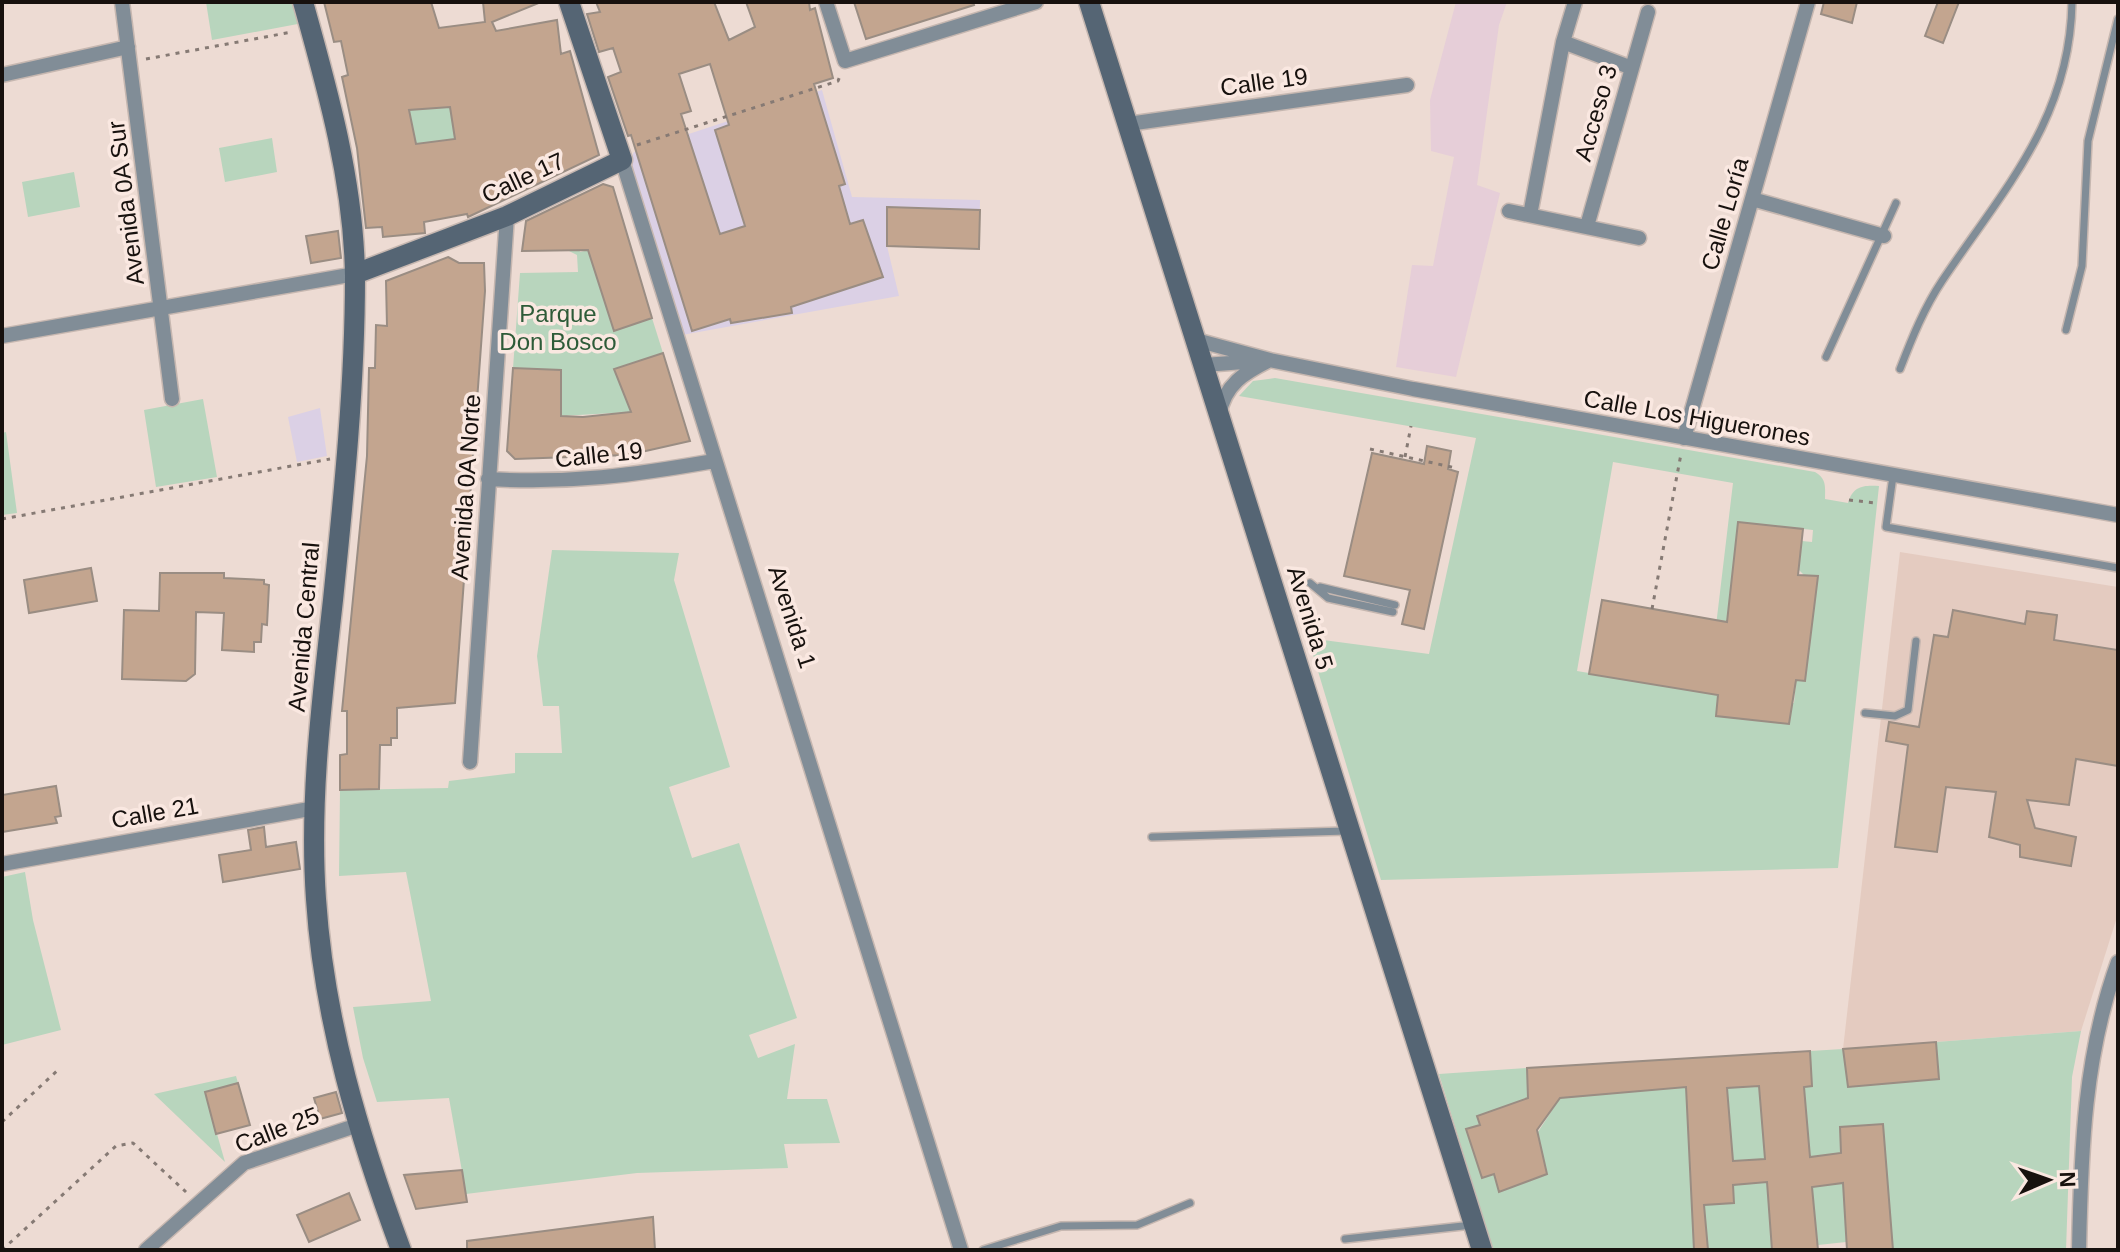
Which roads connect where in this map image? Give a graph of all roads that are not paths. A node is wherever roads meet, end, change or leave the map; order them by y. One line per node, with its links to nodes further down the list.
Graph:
1 (122, 2): 13 (street, Avenida 0A Sur)
2 (303, 2): 27 (main road, Avenida Central)
3 (569, 2): 18 (main road, Avenida 1)
4 (826, 2): 5 (street)
5 (1036, 2)
6 (1089, 2): 17 (main road, Avenida 5)
7 (1575, 2): 12 (street)
8 (1808, 2): 19 (street, Calle Loría)
9 (2072, 2): 35 (lane)
10 (1648, 12): 14 (street, Acceso 3)
11 (2118, 19): 29 (lane)
12 (1563, 42): 14 (street); 22 (street)
13 (129, 54): 15 (street); 28 (street, Avenida 0A Sur)
14 (1632, 68): 24 (street, Acceso 3)
15 (2, 75)
16 (1407, 85): 17 (street, Calle 19)
17 (1128, 124): 31 (main road, Avenida 5)
18 (622, 160): 23 (main road, Calle 17); 39 (street, Avenida 1)
19 (1752, 199): 25 (street); 38 (street, Calle Loría)
20 (1896, 203): 25 (lane)
21 (1509, 211): 22 (street)
22 (1530, 215): 24 (street)
23 (507, 216): 27 (main road, Calle 17); 41 (street, Avenida 0A Norte)
24 (1587, 226): 26 (street)
25 (1884, 236): 32 (lane)
26 (1639, 238)
27 (355, 274): 28 (street, Calle 17); 48 (main road, Avenida Central)
28 (161, 309): 30 (street, Calle 17); 36 (street, Avenida 0A Sur)
29 (2066, 330)
30 (2, 336)
31 (1196, 340): 33 (street, Calle Los Higuerones); 34 (main road, Avenida 5)
32 (1826, 357)
33 (1270, 360): 34 (street, Calle Los Higuerones); 37 (street); 38 (street, Calle Los Higuerones)
34 (1204, 365): 37 (main road, Avenida 5)
35 (1900, 369)
36 (172, 399)
37 (1219, 415): 49 (main road, Avenida 5)
38 (1684, 438): 40 (street, Calle Los Higuerones)
39 (714, 461): 41 (street, Calle 19); 60 (street, Avenida 1)
40 (1893, 476): 42 (street, Calle Los Higuerones); 43 (lane)
41 (488, 479): 47 (street, Avenida 0A Norte)
42 (2118, 515)
43 (2118, 568)
44 (1394, 608): 44 (lane)
45 (1916, 641): 46 (lane)
46 (1865, 713)
47 (470, 762)
48 (315, 808): 51 (street, Calle 21); 54 (main road, Avenida Central)
49 (1350, 831): 50 (lane); 56 (main road, Avenida 5)
50 (1152, 837)
51 (2, 864)
52 (2117, 965): 53 (street)
53 (2112, 997): 63 (street)
54 (358, 1125): 58 (street, Calle 25); 59 (main road, Avenida Central)
55 (1190, 1203): 61 (lane)
56 (1474, 1225): 57 (lane); 62 (main road, Avenida 5)
57 (1345, 1239)
58 (146, 1250)
59 (401, 1250)
60 (961, 1250)
61 (983, 1250)
62 (1482, 1250)
63 (2079, 1250)

